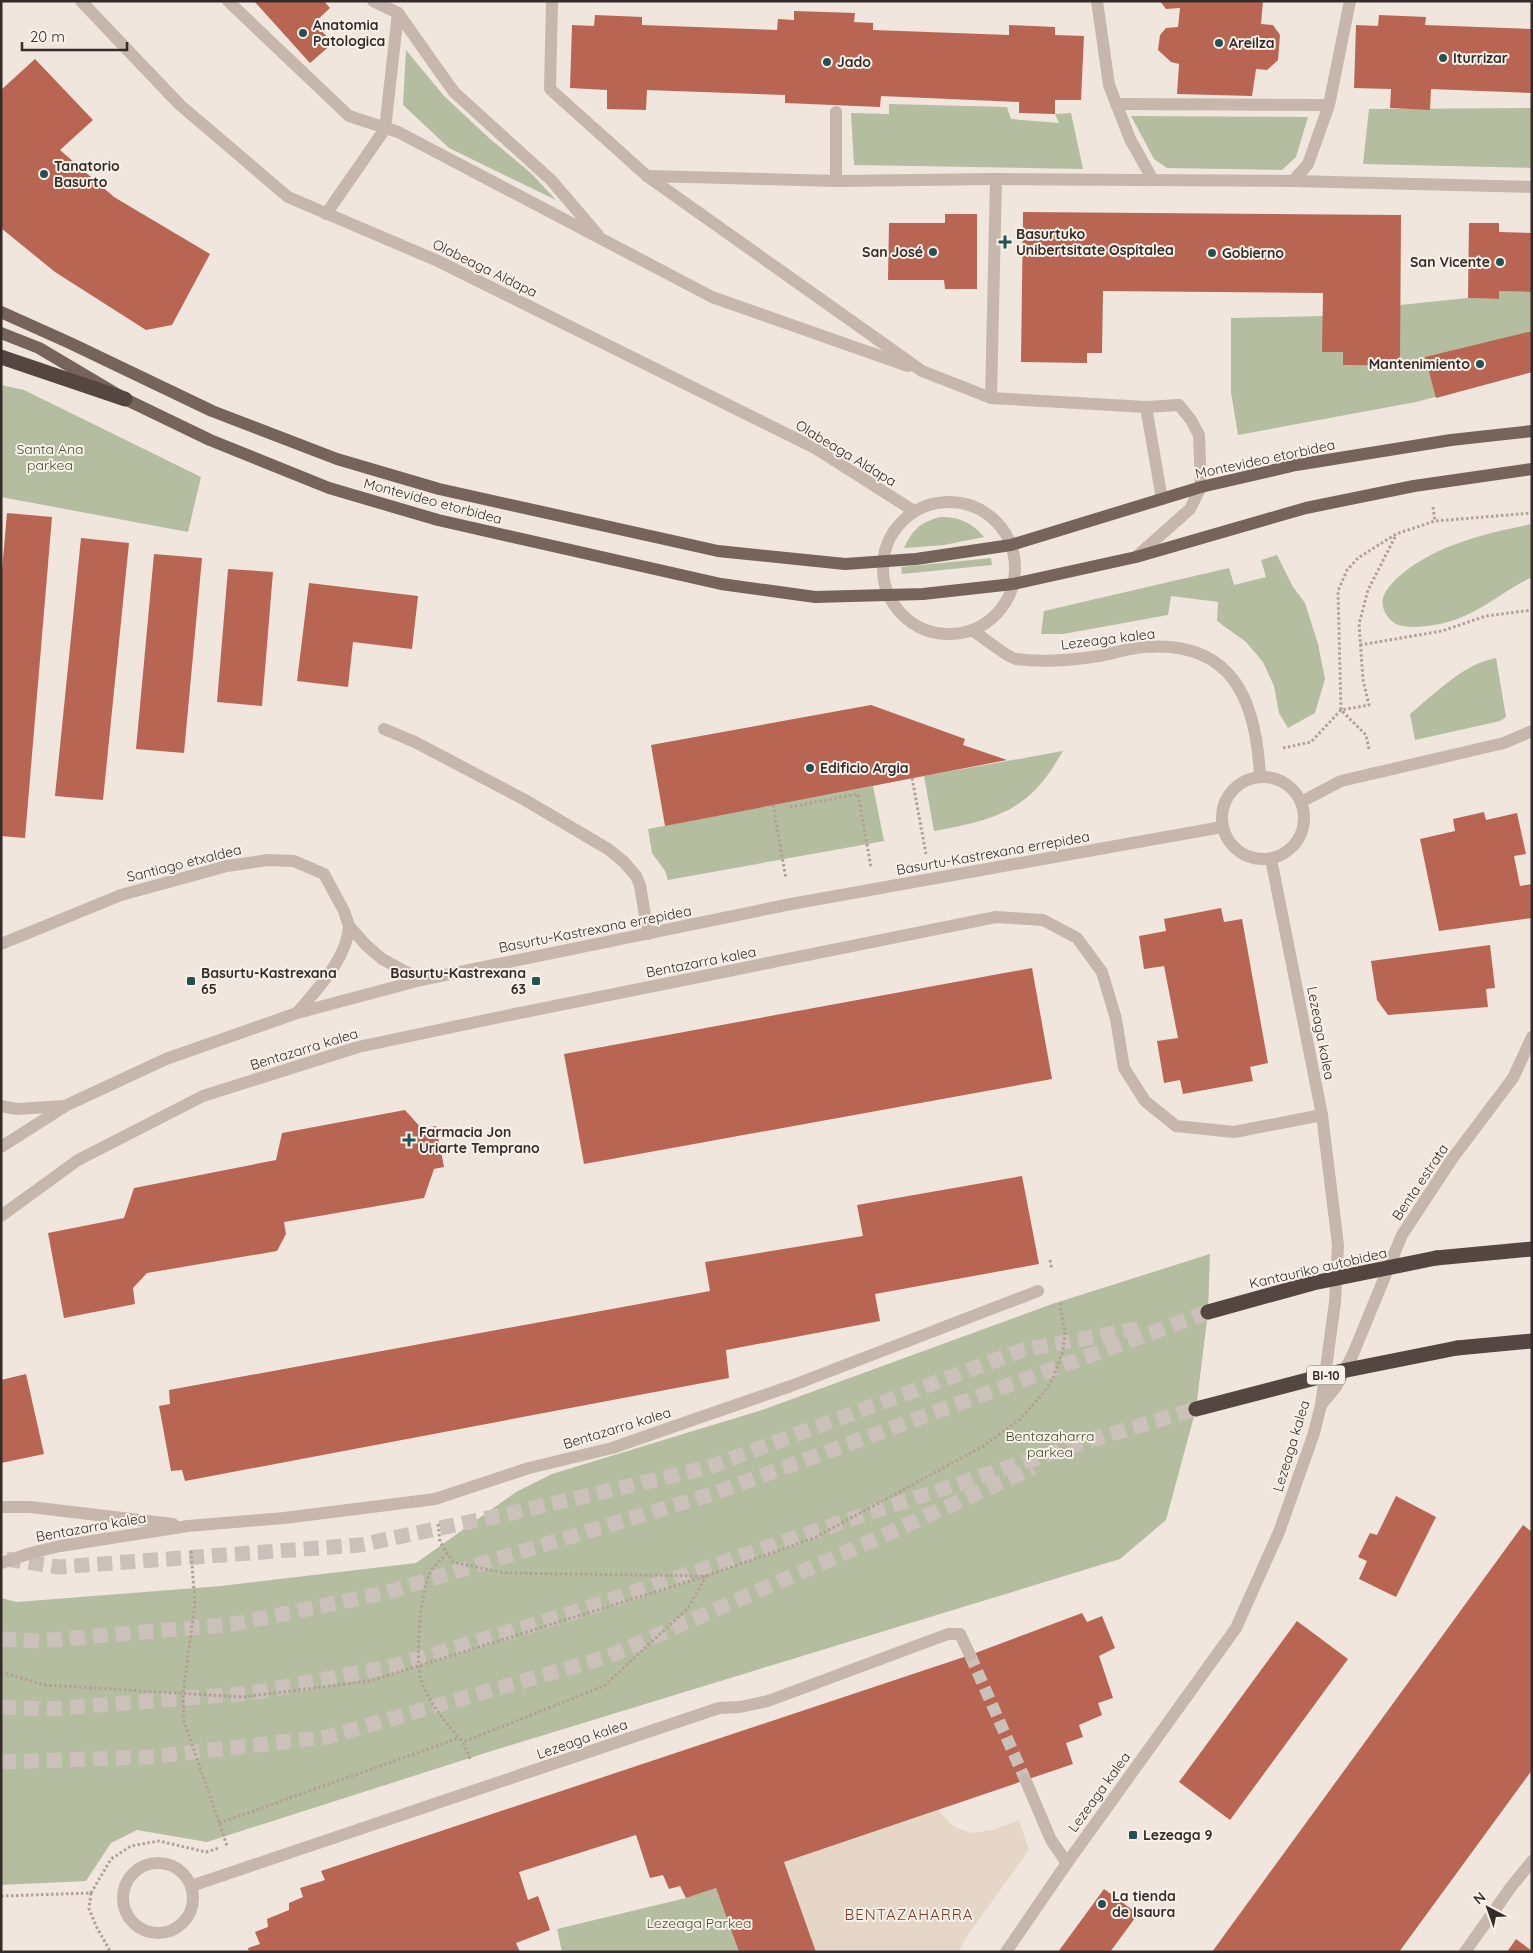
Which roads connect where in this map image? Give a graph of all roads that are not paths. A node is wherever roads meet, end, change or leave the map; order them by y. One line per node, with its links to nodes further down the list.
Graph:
1 (81, 1): 18 (street, Olabeaga Aldapa)
2 (228, 1): 11 (street)
3 (374, 1): 7 (street)
4 (552, 1): 12 (street)
5 (1097, 1): 8 (street)
6 (1350, 1): 9 (street)
7 (398, 13): 11 (street); 19 (street)
8 (1116, 104): 9 (street); 14 (street)
9 (1328, 105): 16 (street)
10 (836, 112): 15 (street)
11 (385, 129): 18 (street); 19 (street)
12 (647, 176): 15 (street); 23 (street)
13 (996, 179): 14 (street); 15 (street); 24 (street)
14 (1153, 180): 16 (street)
15 (836, 181)
16 (1293, 181): 17 (street)
17 (1532, 188)
18 (326, 214): 31 (street, Olabeaga Aldapa)
19 (603, 242): 23 (street)
20 (1, 312): 34 (main road, Montevideo etorbidea)
21 (1, 333): 25 (main road, Montevideo etorbidea)
22 (1, 357): 25 (highway)
23 (922, 371): 24 (street)
24 (991, 398): 26 (street)
25 (125, 399): 36 (main road, Montevideo etorbidea)
26 (1146, 407): 29 (street); 30 (street)
27 (1532, 431): 29 (main road, Montevideo etorbidea)
28 (1532, 469): 33 (main road, Montevideo etorbidea)
29 (1201, 487): 30 (main road, Montevideo etorbidea); 33 (street)
30 (1162, 499): 32 (main road, Montevideo etorbidea)
31 (914, 511): 32 (street); 34 (street)
32 (1011, 544): 34 (main road, Montevideo etorbidea); 35 (street)
33 (1136, 557): 35 (main road, Montevideo etorbidea)
34 (882, 563): 36 (street)
35 (1013, 584): 36 (main road, Montevideo etorbidea); 37 (street)
36 (888, 596): 37 (street)
37 (972, 630): 40 (street, Lezeaga kalea)
38 (384, 729): 45 (street)
39 (1532, 731): 41 (street)
40 (1260, 776): 41 (street); 42 (street)
41 (1301, 802): 43 (street)
42 (1222, 826): 43 (street); 45 (street, Basurtu-Kastrexana errepidea)
43 (1271, 859): 52 (street, Lezeaga kalea)
44 (348, 926): 46 (street, Santiago etxaldea); 47 (street, Santiago etxaldea); 48 (street)
45 (648, 934): 47 (street, Basurtu-Kastrexana errepidea)
46 (1, 944)
47 (421, 980): 48 (street, Basurtu-Kastrexana errepidea)
48 (297, 1013): 51 (street, Basurtu-Kastrexana errepidea)
49 (1532, 1037): 59 (street, Benta estrata)
50 (1, 1106): 51 (street)
51 (67, 1106): 53 (street, Basurtu-Kastrexana errepidea)
52 (1322, 1115): 54 (street, Bentazarra kalea); 59 (street, Lezeaga kalea)
53 (1, 1146)
54 (1, 1216)
55 (1532, 1249): 57 (highway, Kantauriko autobidea, bridge)
56 (1038, 1292): 62 (street, Bentazarra kalea)
57 (1208, 1312)
58 (1532, 1341): 60 (highway, BI-10, bridge)
59 (1321, 1405): 67 (street, Lezeaga kalea)
60 (1196, 1409)
61 (1, 1508): 62 (street, Bentazarra kalea)
62 (188, 1526): 63 (street, Bentazarra kalea)
63 (1, 1563)
64 (970, 1655): 68 (street, Lezeaga kalea)
65 (1025, 1779): 67 (street, Lezeaga kalea)
66 (1532, 1861): 70 (street)
67 (1067, 1862): 69 (street, Lezeaga kalea)
68 (191, 1886): 68 (street)
69 (1006, 1952)
70 (1465, 1952)

